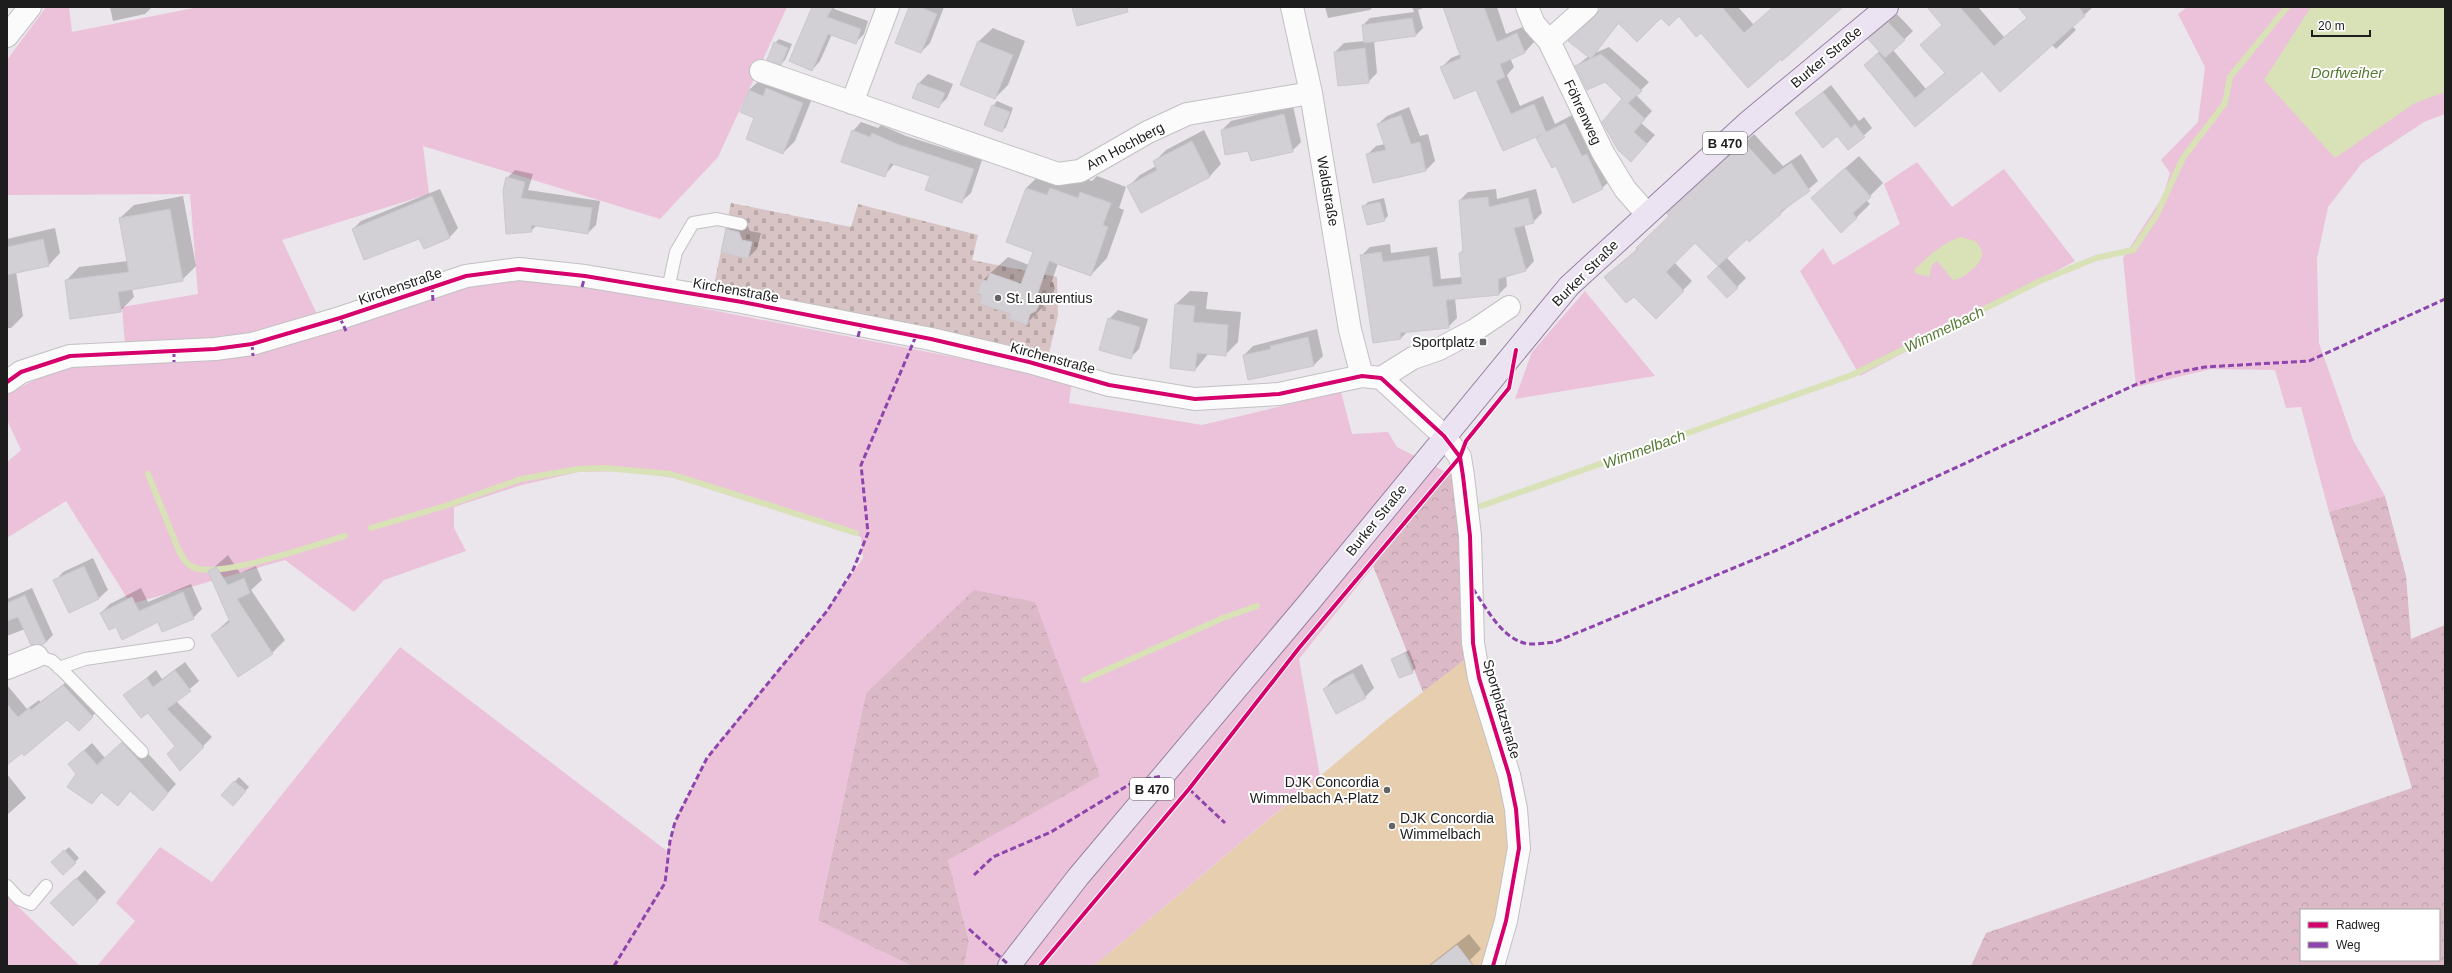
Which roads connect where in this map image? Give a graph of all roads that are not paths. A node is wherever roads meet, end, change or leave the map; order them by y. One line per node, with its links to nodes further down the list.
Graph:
1 (30, 7): 7 (street)
2 (888, 7): 11 (street)
3 (1292, 7): 10 (street, Waldstraße)
4 (1526, 7): 8 (street, Föhrenweg)
5 (1587, 7): 8 (street)
6 (1887, 7): 12 (main road, Burker Straße / B 470)
7 (7, 36)
8 (1549, 41): 12 (street, Föhrenweg)
9 (761, 71): 11 (street, Am Hochberg)
10 (1311, 93): 11 (street, Am Hochberg); 16 (street, Waldstraße)
11 (852, 103)
12 (1646, 213): 18 (main road, Burker Straße / B 470)
13 (741, 224): 14 (lane)
14 (668, 289): 16 (street, Kirchenstraße); 17 (street, Kirchenstraße)
15 (1509, 307): 16 (street, Kirchenstraße)
16 (1371, 377): 18 (street)
17 (7, 382)
18 (1444, 436): 26 (main road, Burker Straße / B 470); 27 (street, Sportplatzstraße)
19 (188, 644): 22 (lane)
20 (37, 656): 21 (street); 22 (lane)
21 (7, 668)
22 (59, 668): 23 (lane)
23 (142, 752)
24 (7, 886): 25 (lane)
25 (46, 886)
26 (1009, 966)
27 (1493, 966)

